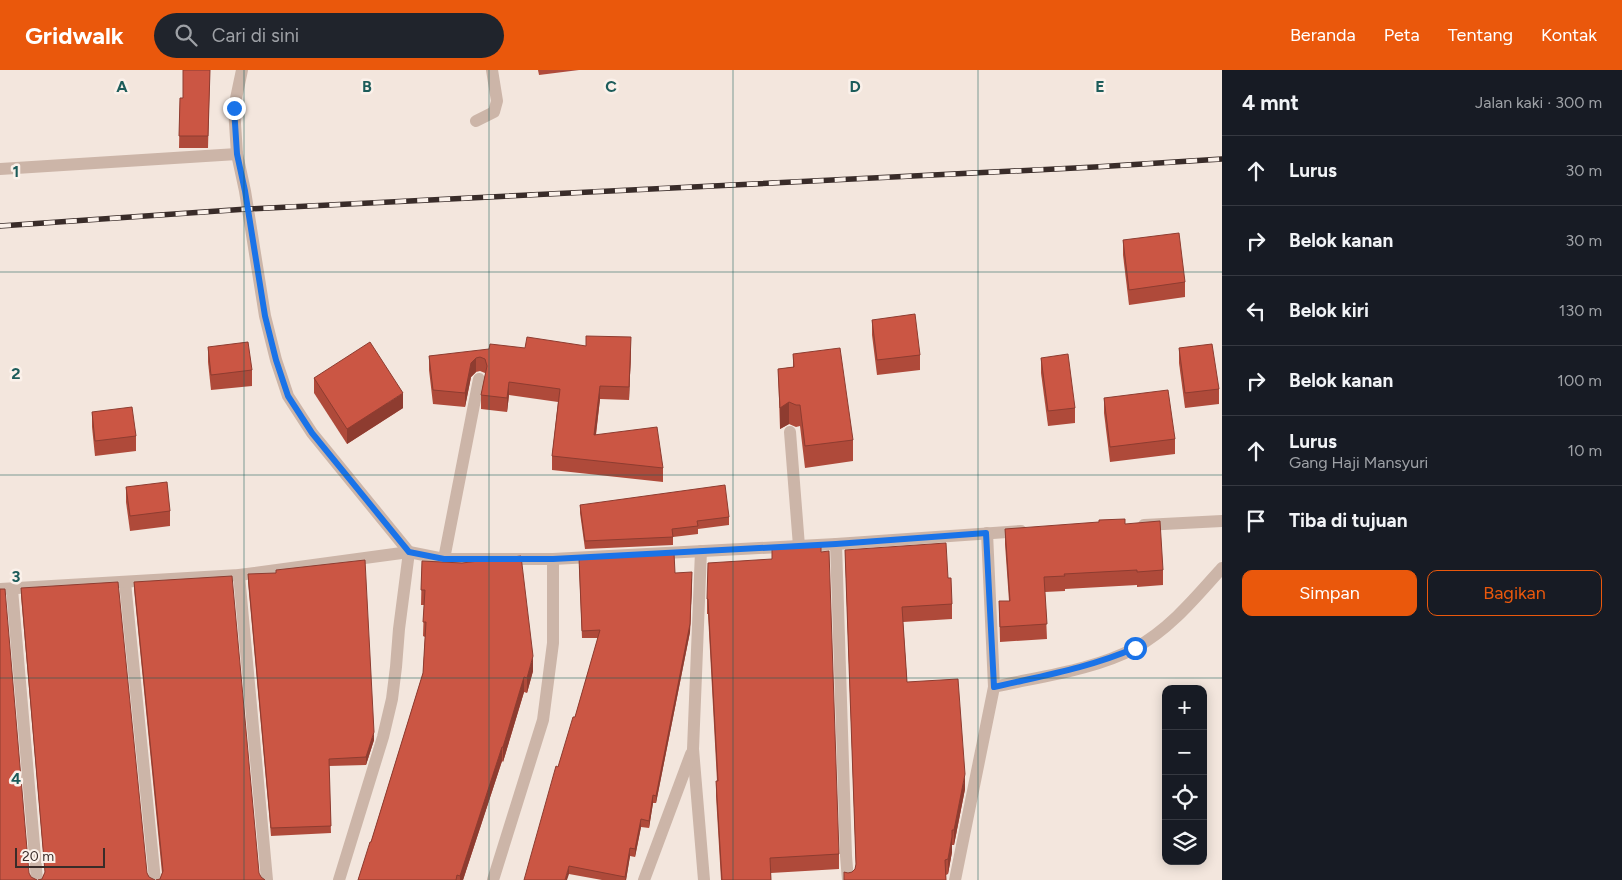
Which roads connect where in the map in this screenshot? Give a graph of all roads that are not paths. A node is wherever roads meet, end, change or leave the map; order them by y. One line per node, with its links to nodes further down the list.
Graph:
1 (242, 70): 4 (street)
2 (492, 70): 3 (street)
3 (476, 121)
4 (237, 154): 5 (street); 15 (street)
5 (0, 169)
6 (479, 379): 16 (street)
7 (790, 432): 13 (street)
8 (1222, 521): 9 (street)
9 (1134, 526)
10 (1036, 531): 11 (street)
11 (986, 533): 12 (street); 22 (street)
12 (836, 544): 13 (street); 31 (street)
13 (799, 546): 14 (street)
14 (701, 550): 17 (street); 23 (street)
15 (409, 552): 16 (street); 19 (street); 27 (street)
16 (444, 559): 17 (street)
17 (553, 559): 28 (street)
18 (1222, 568): 22 (street)
19 (239, 575): 20 (street); 26 (street)
20 (125, 582): 21 (street); 25 (street)
21 (6, 589): 24 (street)
22 (994, 687): 32 (street)
23 (693, 749): 29 (street); 30 (street)
24 (37, 880)
25 (155, 880)
26 (267, 880)
27 (339, 880)
28 (493, 880)
29 (644, 880)
30 (704, 880)
31 (848, 880)
32 (955, 880)

